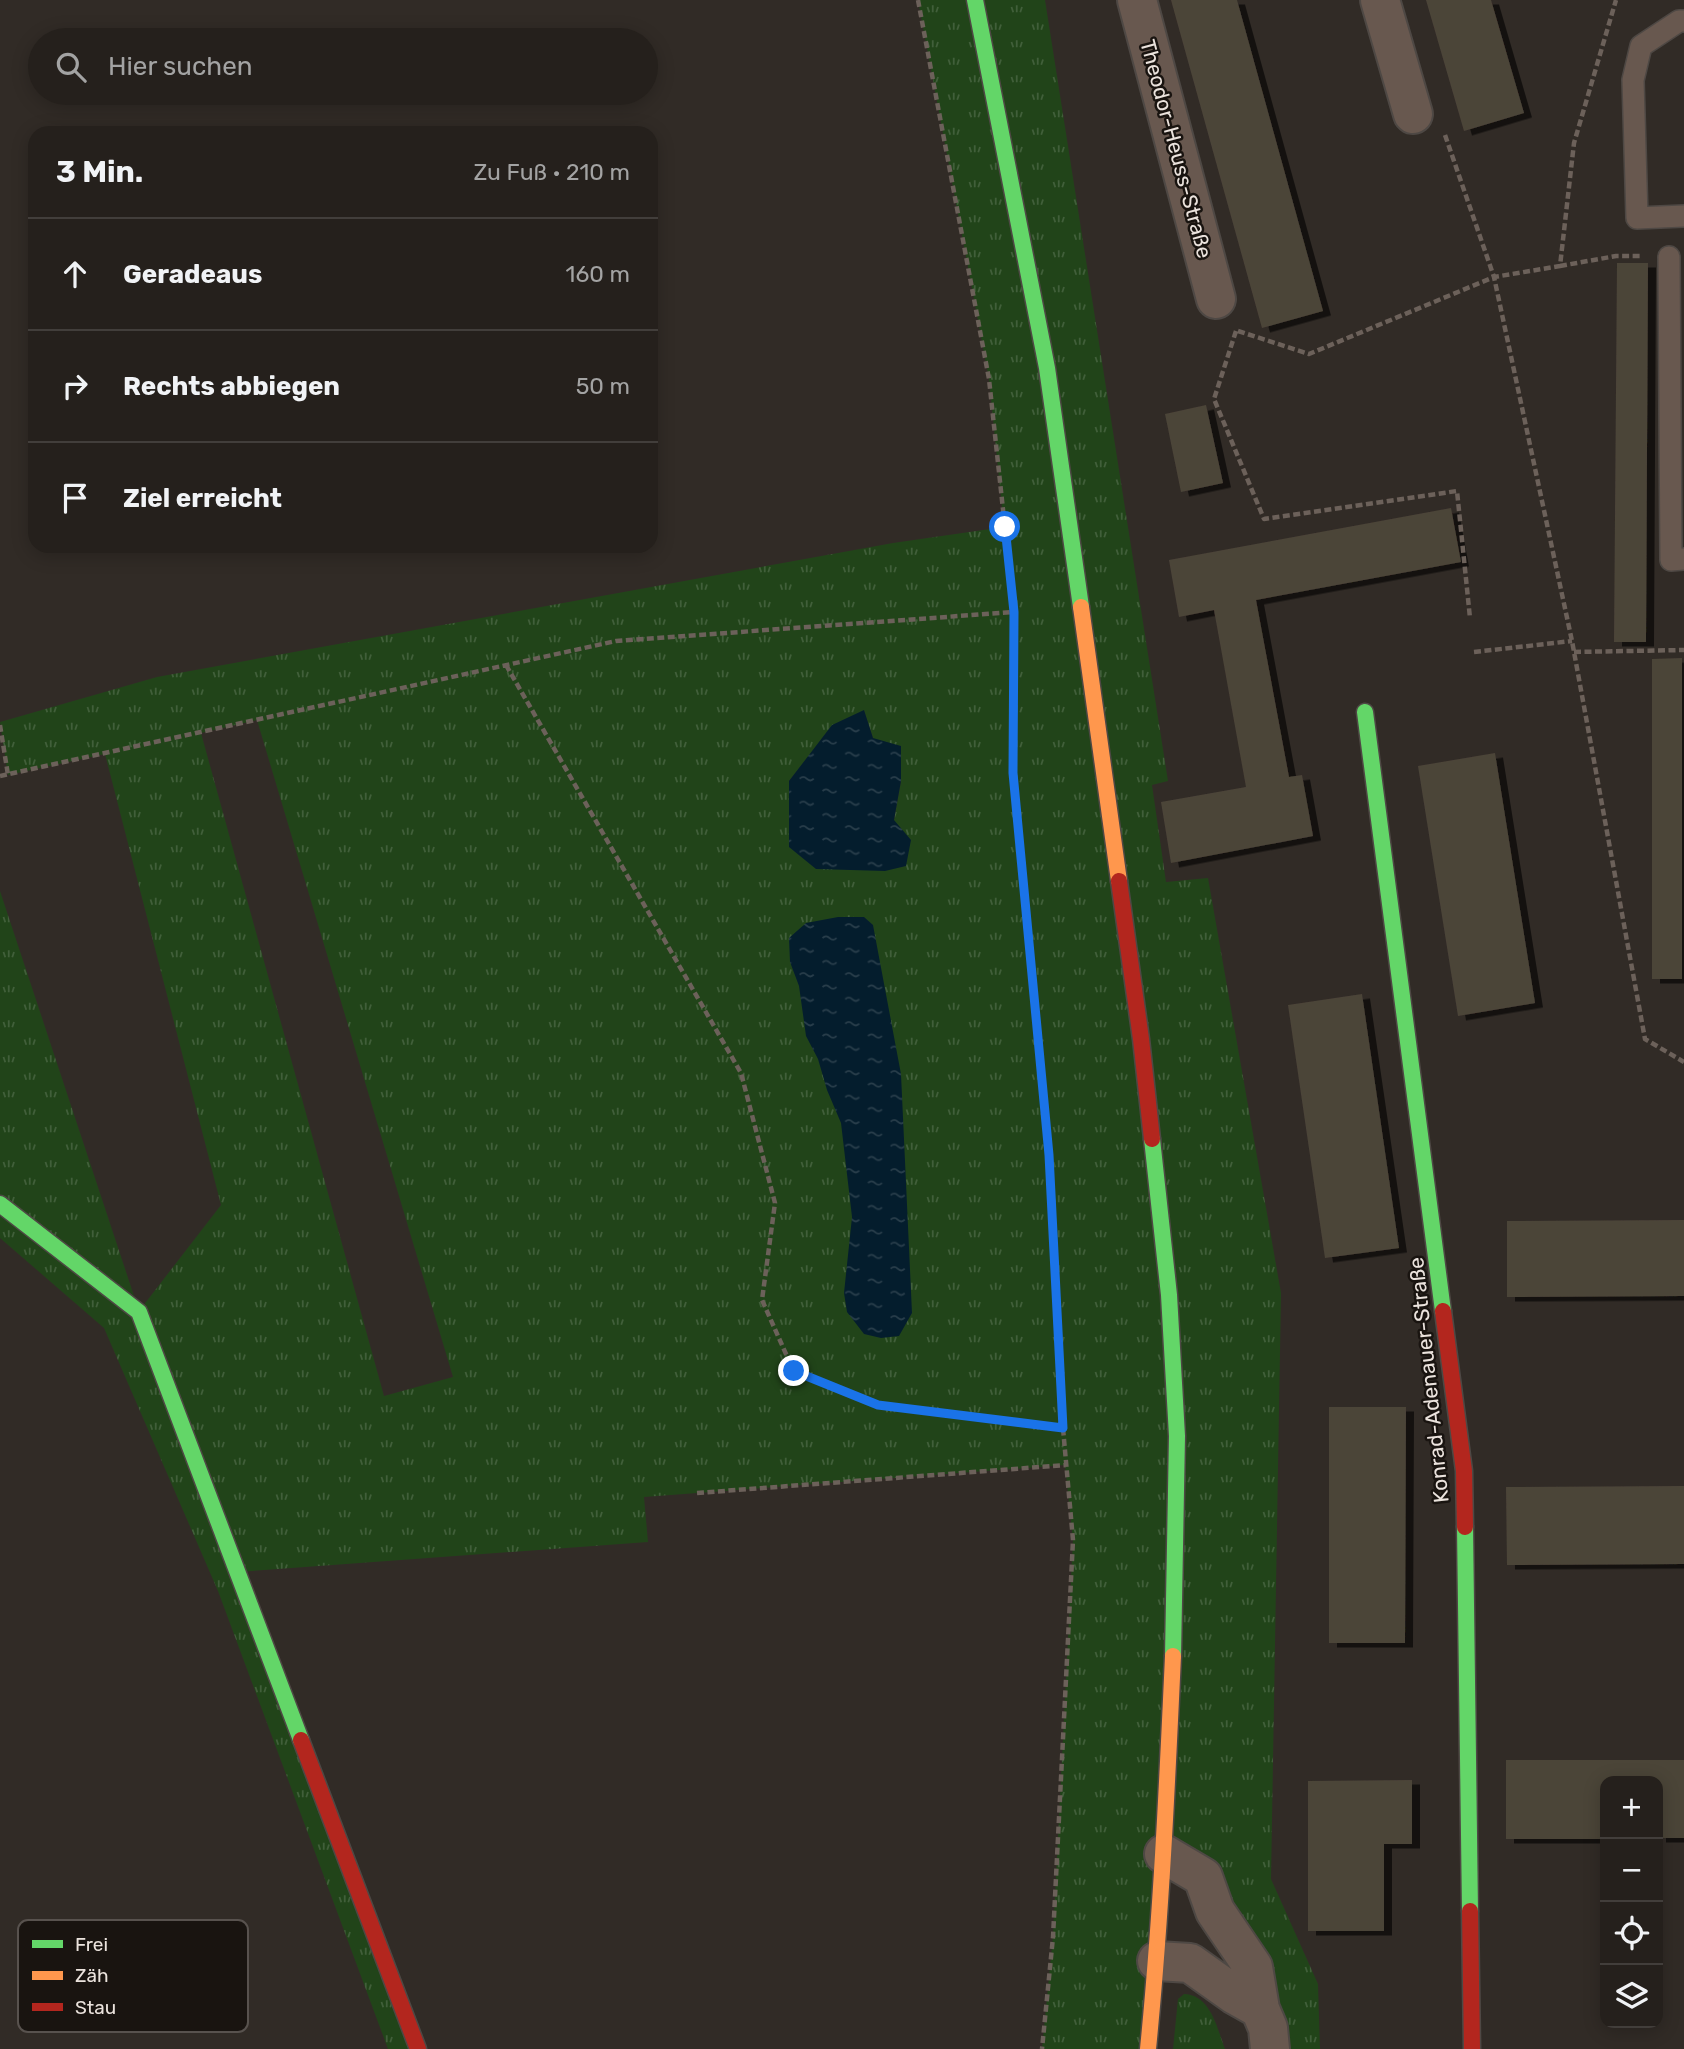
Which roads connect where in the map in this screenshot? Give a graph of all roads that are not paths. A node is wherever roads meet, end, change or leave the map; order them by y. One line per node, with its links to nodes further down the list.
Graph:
1 (975, 0): 12 (street)
2 (1137, 0): 8 (street, Theodor-Heuss-Straße)
3 (1380, 0): 5 (street)
4 (1684, 21): 6 (lane)
5 (1411, 110)
6 (1684, 216)
7 (1669, 257): 9 (lane)
8 (1216, 299)
9 (1684, 559)
10 (1365, 712): 18 (street, Konrad-Adenauer-Straße)
11 (0, 1204): 15 (street)
12 (1164, 1854): 13 (street); 14 (street)
13 (1157, 1961): 14 (street); 16 (street)
14 (1260, 2009): 17 (street)
15 (418, 2049)
16 (1148, 2049)
17 (1270, 2049)
18 (1472, 2049)

